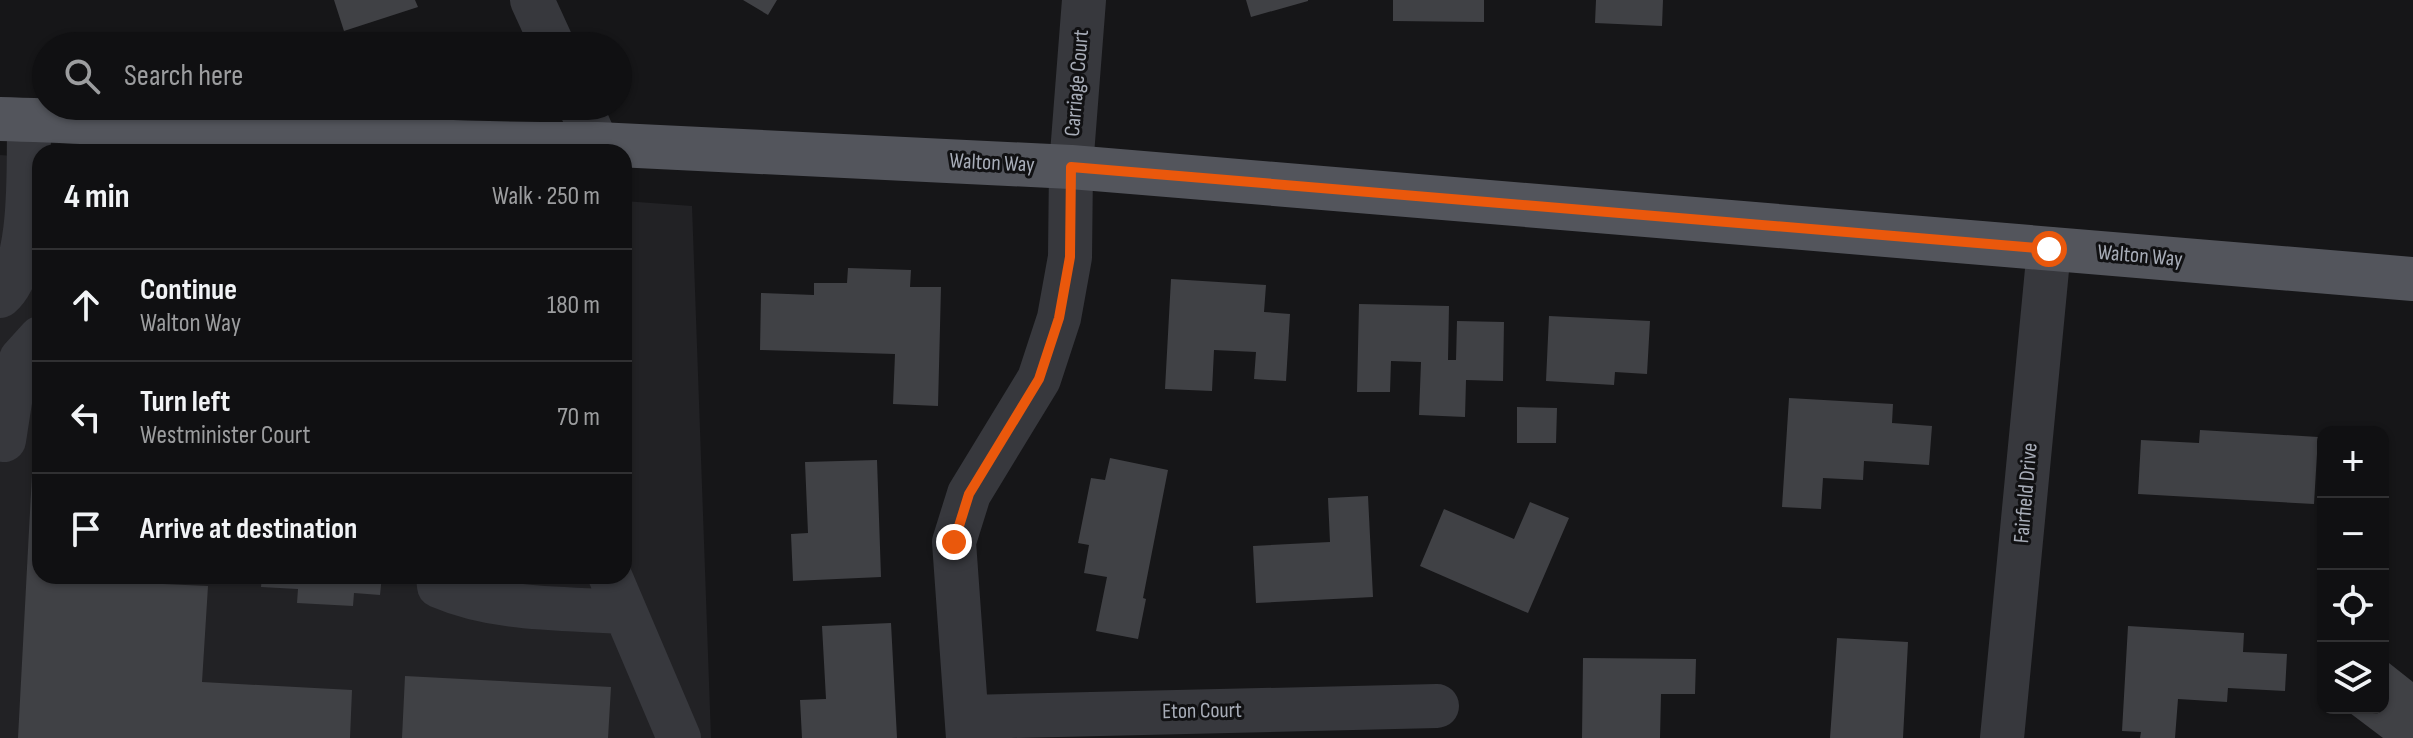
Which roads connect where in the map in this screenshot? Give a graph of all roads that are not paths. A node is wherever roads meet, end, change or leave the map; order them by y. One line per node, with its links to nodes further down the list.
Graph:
1 (532, 0): 3 (street)
2 (1084, 0): 9 (street, Carriage Court)
3 (547, 32)
4 (15, 119): 6 (main road, Walton Way); 12 (street)
5 (589, 125): 8 (main road, Walton Way); 9 (main road, Walton Way)
6 (108, 137): 7 (main road, Walton Way)
7 (369, 144)
8 (530, 144)
9 (1071, 167): 10 (main road, Walton Way); 18 (street, Carriage Court)
10 (2049, 249): 11 (main road, Walton Way); 20 (street, Fairfield Drive)
11 (2413, 279)
12 (0, 296)
13 (32, 347): 14 (street)
14 (4, 440)
15 (439, 584): 16 (street)
16 (618, 594): 19 (street)
17 (1437, 706): 18 (street, Eton Court)
18 (968, 727)
19 (679, 738)
20 (2002, 738)

